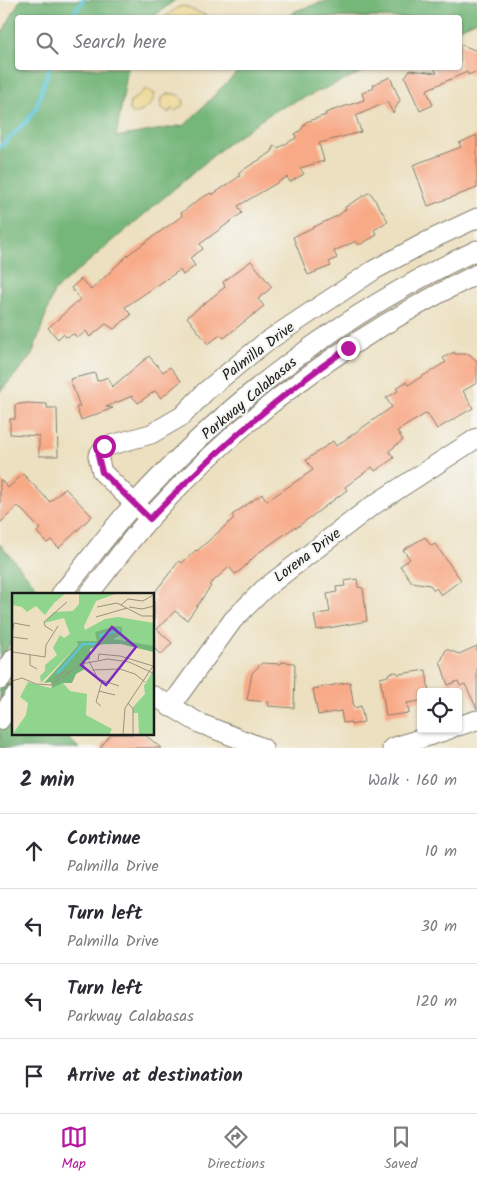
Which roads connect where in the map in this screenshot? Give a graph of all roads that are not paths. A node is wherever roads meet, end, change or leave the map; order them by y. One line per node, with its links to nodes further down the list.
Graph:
1 (477, 218): 5 (street, Palmilla Drive)
2 (477, 250): 5 (street, Parkway Calabasas)
3 (477, 274): 6 (street, Parkway Calabasas)
4 (477, 438): 13 (street, Lorena Drive)
5 (134, 504): 6 (street, Palmilla Drive); 7 (street, Parkway Calabasas)
6 (150, 519): 8 (street, Parkway Calabasas)
7 (62, 593)
8 (90, 593)
9 (12, 661): 10 (street)
10 (0, 680)
11 (155, 697): 13 (street)
12 (12, 700): 14 (street)
13 (170, 706): 19 (street)
14 (0, 720)
15 (477, 720): 16 (street)
16 (462, 725)
17 (438, 733): 18 (street)
18 (398, 747)
19 (263, 748)

